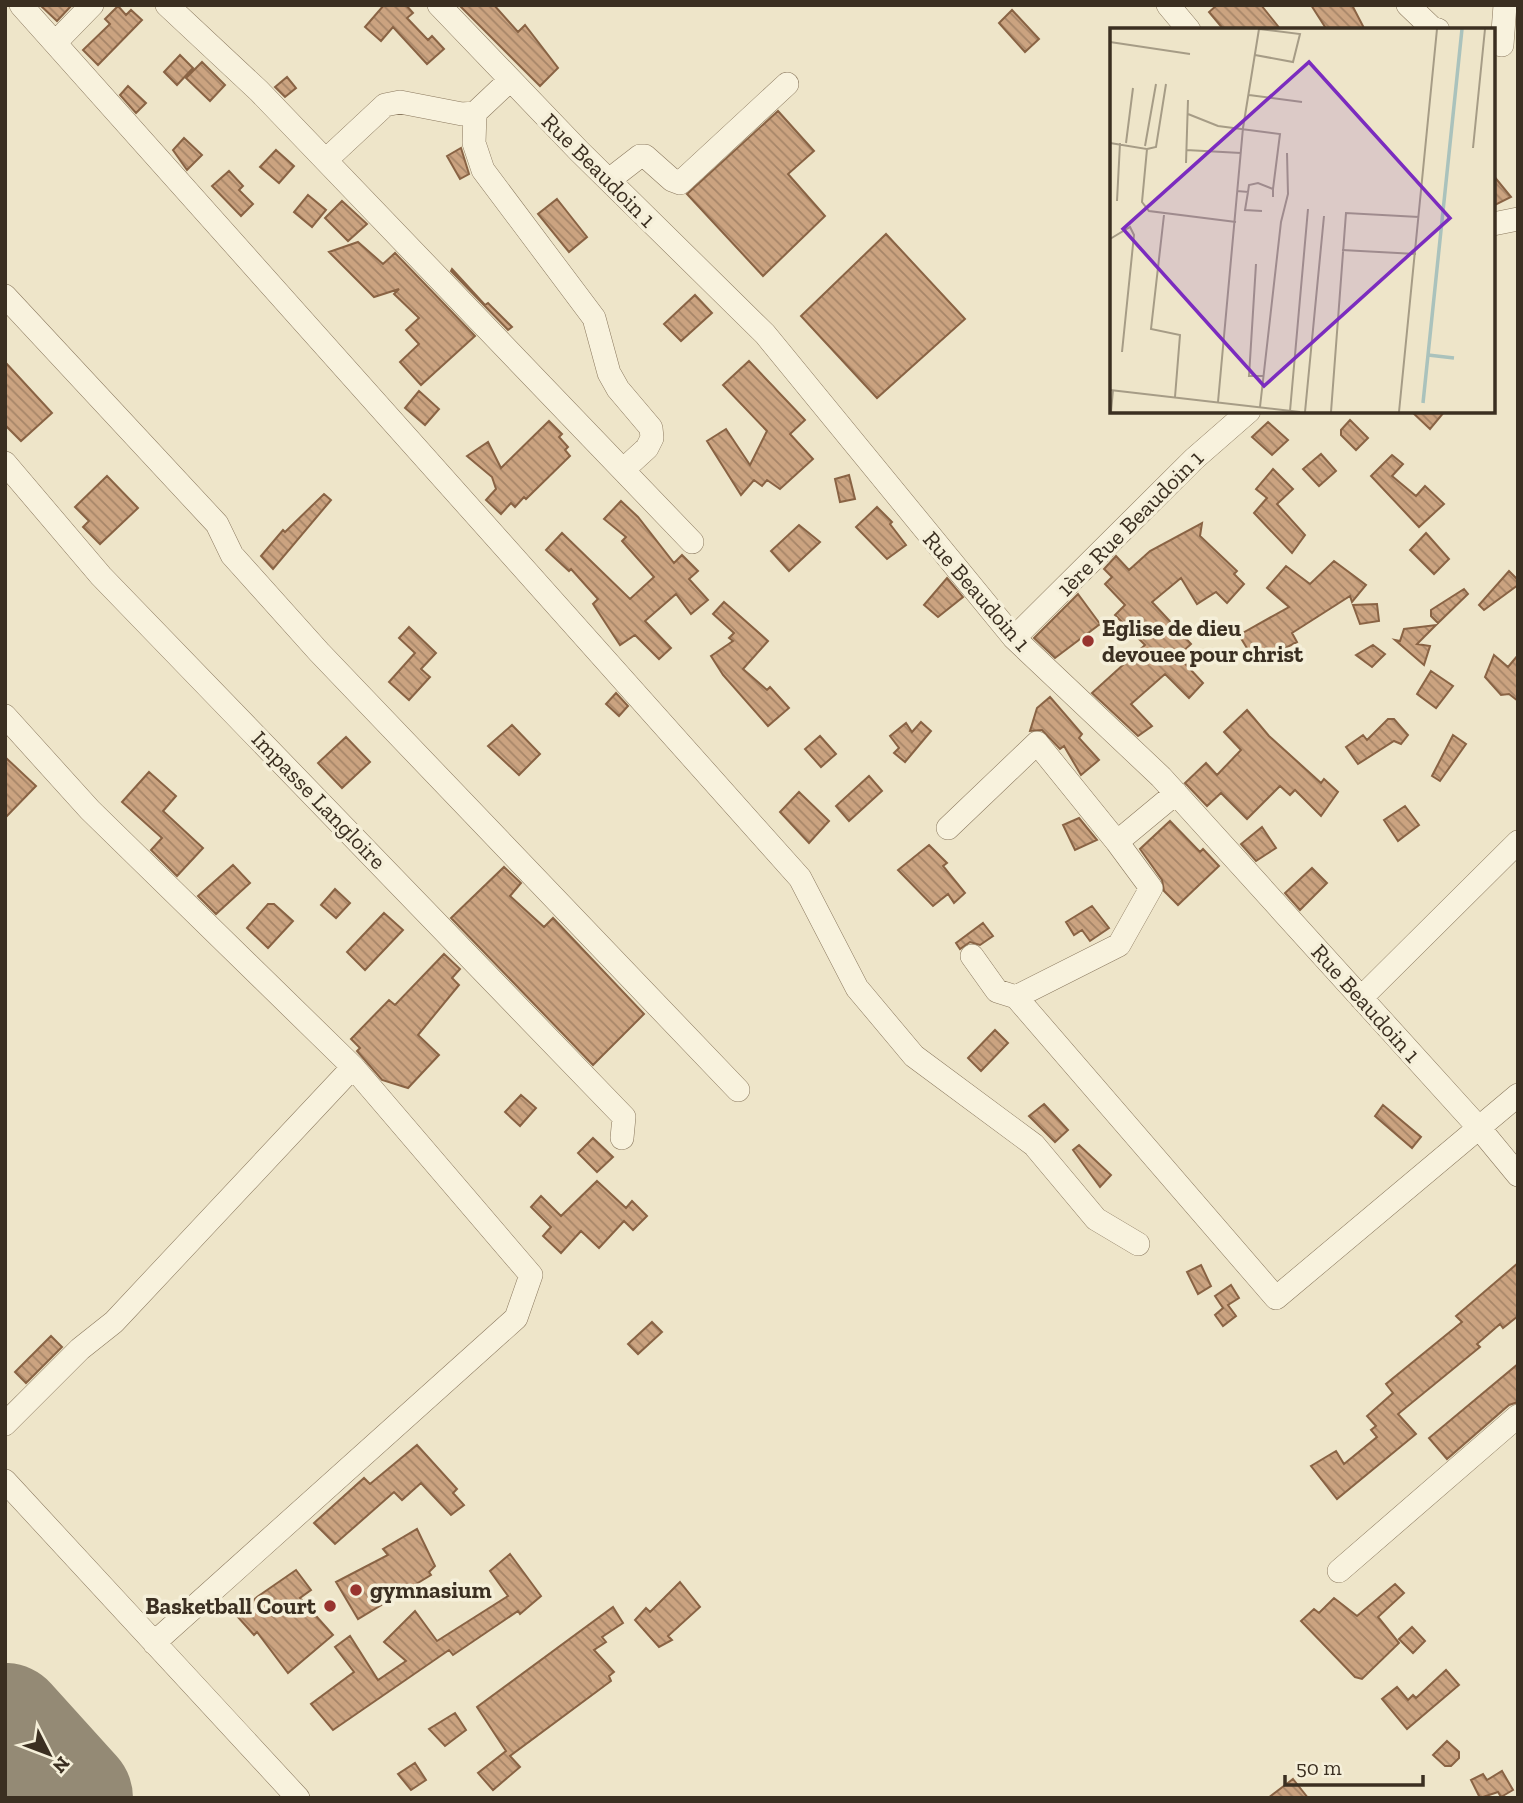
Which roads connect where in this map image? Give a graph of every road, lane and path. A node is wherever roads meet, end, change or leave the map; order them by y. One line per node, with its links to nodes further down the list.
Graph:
1 (21, 5): 10 (street)
2 (92, 5): 10 (street)
3 (167, 5): 15 (street)
4 (439, 5): 12 (street, Rue Beaudoin 1)
5 (1168, 5): 8 (street)
6 (1408, 5): 9 (street)
7 (1505, 5): 11 (street)
8 (1186, 28)
9 (1432, 28)
10 (55, 43): 39 (street)
11 (1495, 43)
12 (510, 80): 14 (street); 16 (street, Rue Beaudoin 1)
13 (787, 84): 16 (street)
14 (475, 113): 15 (street); 22 (street)
15 (326, 160): 22 (street)
16 (609, 180): 24 (street, Rue Beaudoin 1)
17 (1518, 219): 18 (street)
18 (1495, 224)
19 (5, 296): 34 (street)
20 (1247, 413): 24 (street, 1ère Rue Beaudoin 1)
21 (5, 463): 37 (street, Impasse Langloire)
22 (623, 470): 23 (street)
23 (692, 542)
24 (1014, 638): 26 (street, Rue Beaudoin 1)
25 (5, 716): 33 (street)
26 (1176, 793): 28 (street); 32 (street, Rue Beaudoin 1)
27 (948, 828): 28 (street)
28 (1117, 842): 31 (street)
29 (1518, 842): 32 (street)
30 (972, 956): 31 (street)
31 (1016, 997): 36 (street)
32 (1361, 998): 36 (street, Rue Beaudoin 1)
33 (353, 1067): 41 (street); 44 (street)
34 (738, 1090)
35 (1518, 1095): 36 (street)
36 (1480, 1129): 38 (street, Rue Beaudoin 1)
37 (622, 1138)
38 (1518, 1175)
39 (1138, 1244)
40 (1518, 1416): 43 (street)
41 (5, 1424)
42 (5, 1481): 44 (street)
43 (1339, 1571)
44 (154, 1643): 45 (street)
45 (298, 1798)

